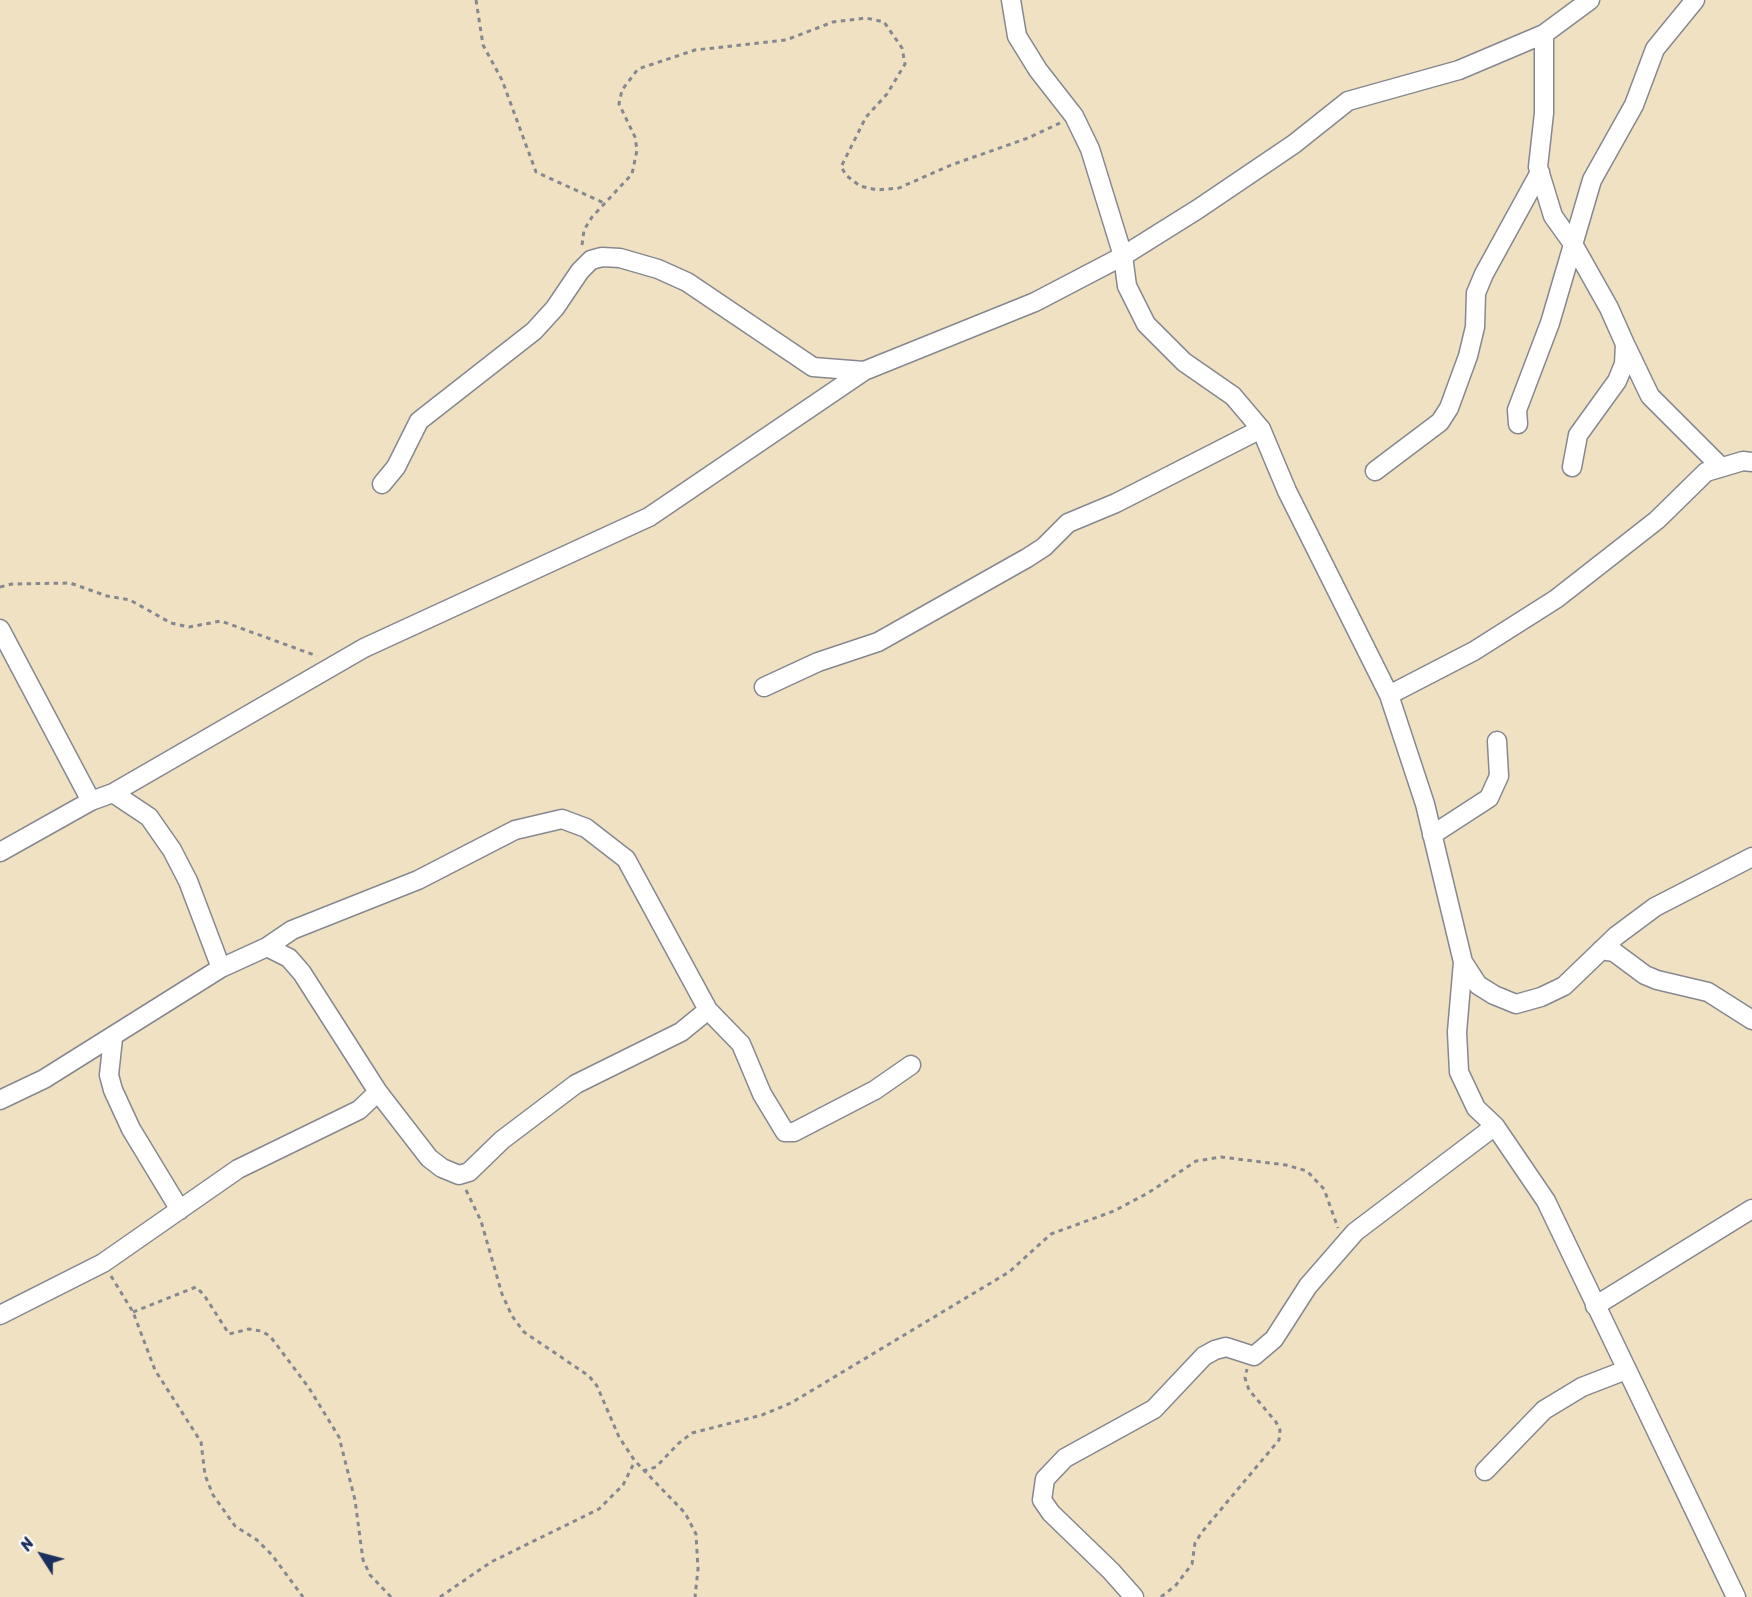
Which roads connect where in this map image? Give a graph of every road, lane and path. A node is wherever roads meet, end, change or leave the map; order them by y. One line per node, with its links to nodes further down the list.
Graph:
1 (476, 0): 8 (path)
2 (1011, 0): 6 (street)
3 (1590, 0): 5 (street)
4 (1695, 0): 9 (street)
5 (1544, 34): 7 (street); 10 (street)
6 (1074, 116): 8 (path); 10 (street)
7 (1540, 172): 9 (street); 19 (street)
8 (604, 203): 11 (path)
9 (1573, 244): 12 (street); 14 (street)
10 (1123, 256): 13 (street); 15 (street)
11 (580, 271): 13 (street); 20 (street)
12 (1625, 344): 17 (street); 18 (street)
13 (864, 371): 23 (street)
14 (1518, 424)
15 (1261, 429): 24 (street); 25 (street)
16 (1752, 462): 18 (street)
17 (1572, 466)
18 (1720, 466): 25 (street)
19 (1375, 471)
20 (382, 484)
21 (0, 587): 23 (path)
22 (0, 629): 28 (street)
23 (345, 660): 27 (street)
24 (764, 687)
25 (1389, 695): 29 (street)
26 (1497, 741): 29 (street)
27 (113, 793): 28 (street); 35 (street)
28 (91, 801): 30 (street)
29 (1432, 835): 34 (street)
30 (0, 852)
31 (1752, 857): 33 (street)
32 (267, 947): 35 (street); 36 (street); 40 (street)
33 (1601, 950): 34 (street); 37 (street)
34 (1463, 962): 42 (street)
35 (221, 968): 38 (street)
36 (708, 1010): 39 (street); 43 (street)
37 (1752, 1020)
38 (113, 1038): 41 (street); 45 (street)
39 (911, 1065)
40 (378, 1092): 43 (street); 45 (street)
41 (0, 1100)
42 (1495, 1126): 46 (street); 48 (street)
43 (459, 1174): 53 (path)
44 (1752, 1209): 48 (street)
45 (180, 1210): 47 (street)
46 (1343, 1245): 51 (street); 54 (path)
47 (103, 1263): 49 (path); 50 (street)
48 (1594, 1306): 52 (street)
49 (134, 1312): 56 (path); 57 (path)
50 (0, 1315)
51 (1254, 1356): 60 (street); 61 (path)
52 (1626, 1370): 55 (street); 62 (street)
53 (635, 1461): 54 (path); 58 (path)
54 (643, 1471): 59 (path)
55 (1485, 1472)
56 (303, 1597)
57 (390, 1597)
58 (440, 1597)
59 (695, 1597)
60 (1134, 1597)
61 (1161, 1597)
62 (1736, 1597)

